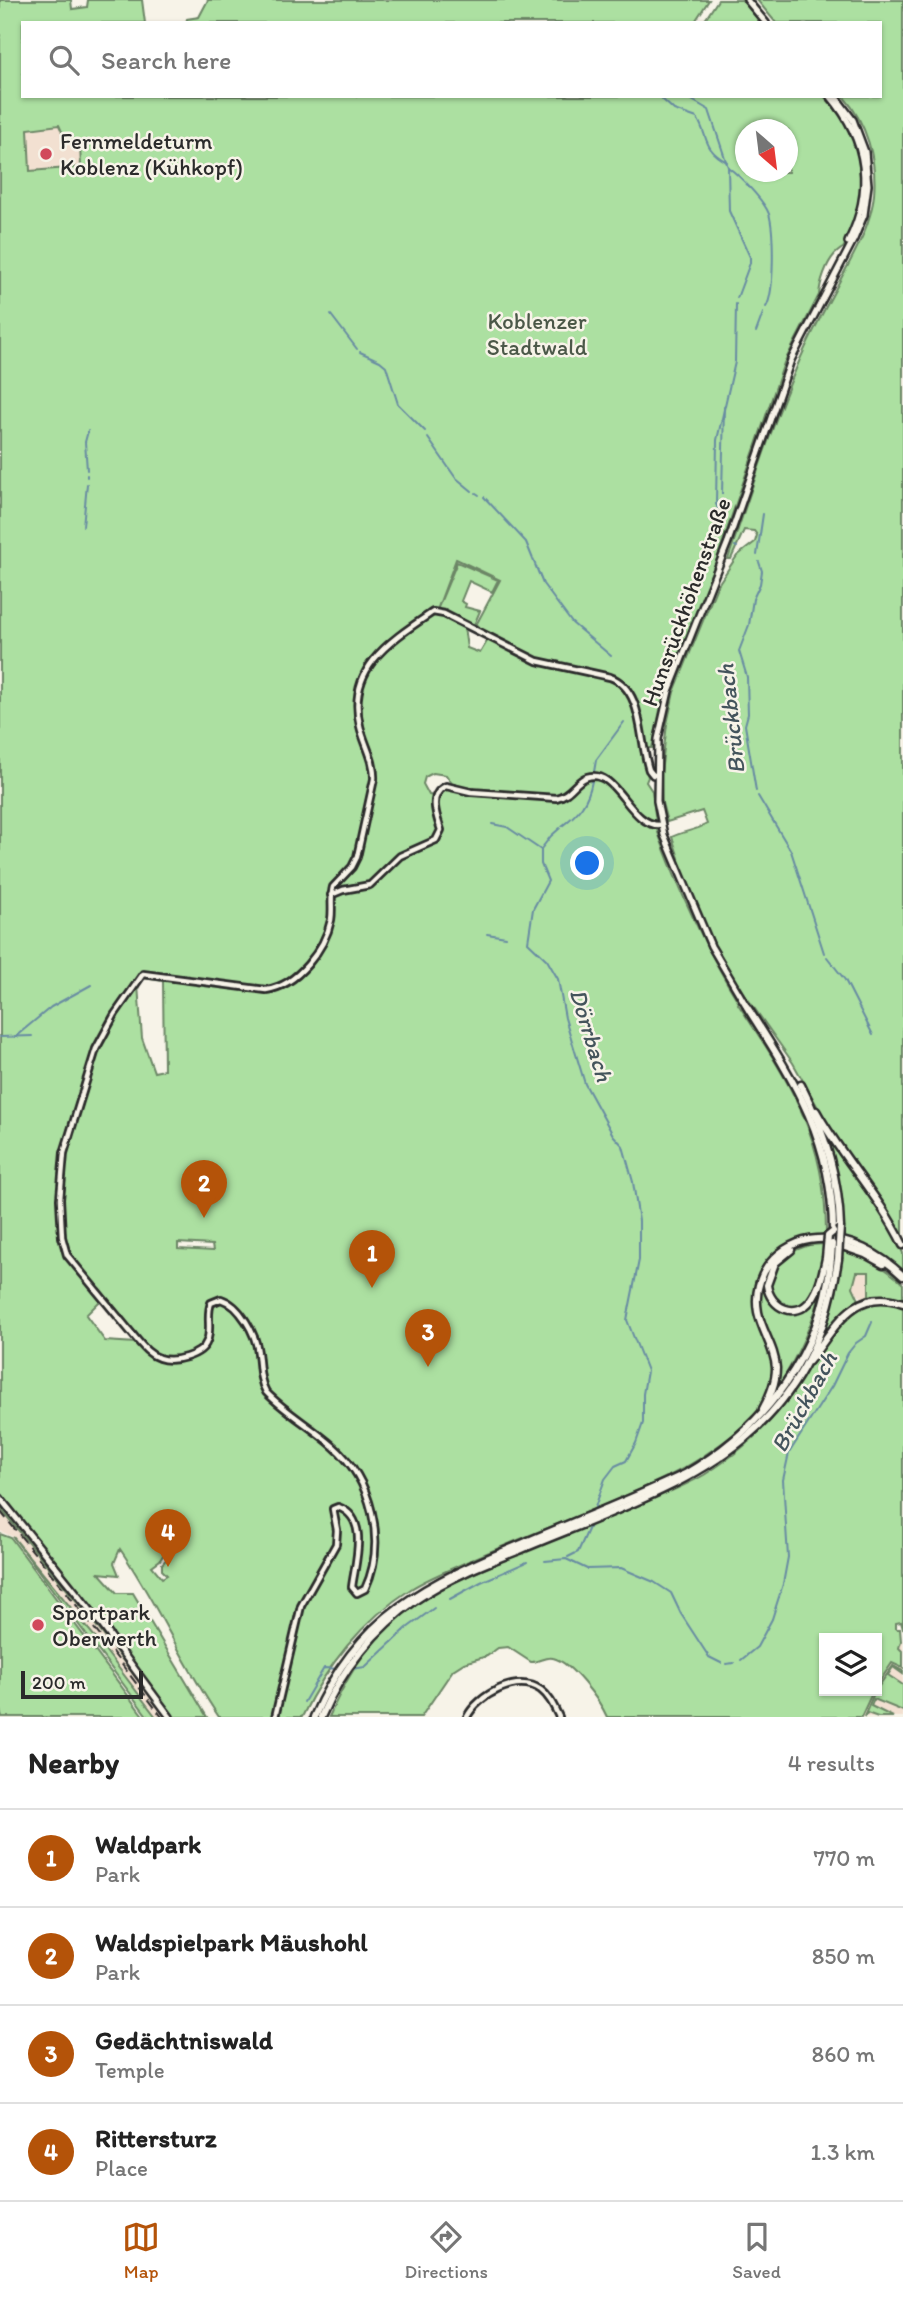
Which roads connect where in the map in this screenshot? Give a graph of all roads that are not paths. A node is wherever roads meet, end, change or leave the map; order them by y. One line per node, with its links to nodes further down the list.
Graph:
1 (747, 0): 2 (main road)
2 (764, 21)
3 (833, 98): 4 (main road, Hunsrückhöhenstraße)
4 (656, 775): 5 (main road, Hunsrückhöhenstraße); 6 (street)
5 (661, 825): 6 (street); 7 (main road, Hunsrückhöhenstraße)
6 (331, 895): 21 (street)
7 (747, 1007): 8 (highway); 9 (highway)
8 (807, 1098): 9 (highway); 10 (highway)
9 (835, 1228): 11 (highway, bridge)
10 (903, 1245)
11 (831, 1258): 13 (highway); 15 (highway); 16 (highway)
12 (903, 1276): 16 (highway)
13 (903, 1282)
14 (903, 1303): 15 (highway)
15 (799, 1373): 18 (highway)
16 (752, 1424): 18 (highway)
17 (0, 1499): 20 (main road)
18 (626, 1503): 19 (highway); 22 (highway)
19 (322, 1715)
20 (170, 1717)
21 (275, 1717)
22 (314, 1717)
23 (467, 1717): 24 (street)
24 (559, 1717)

